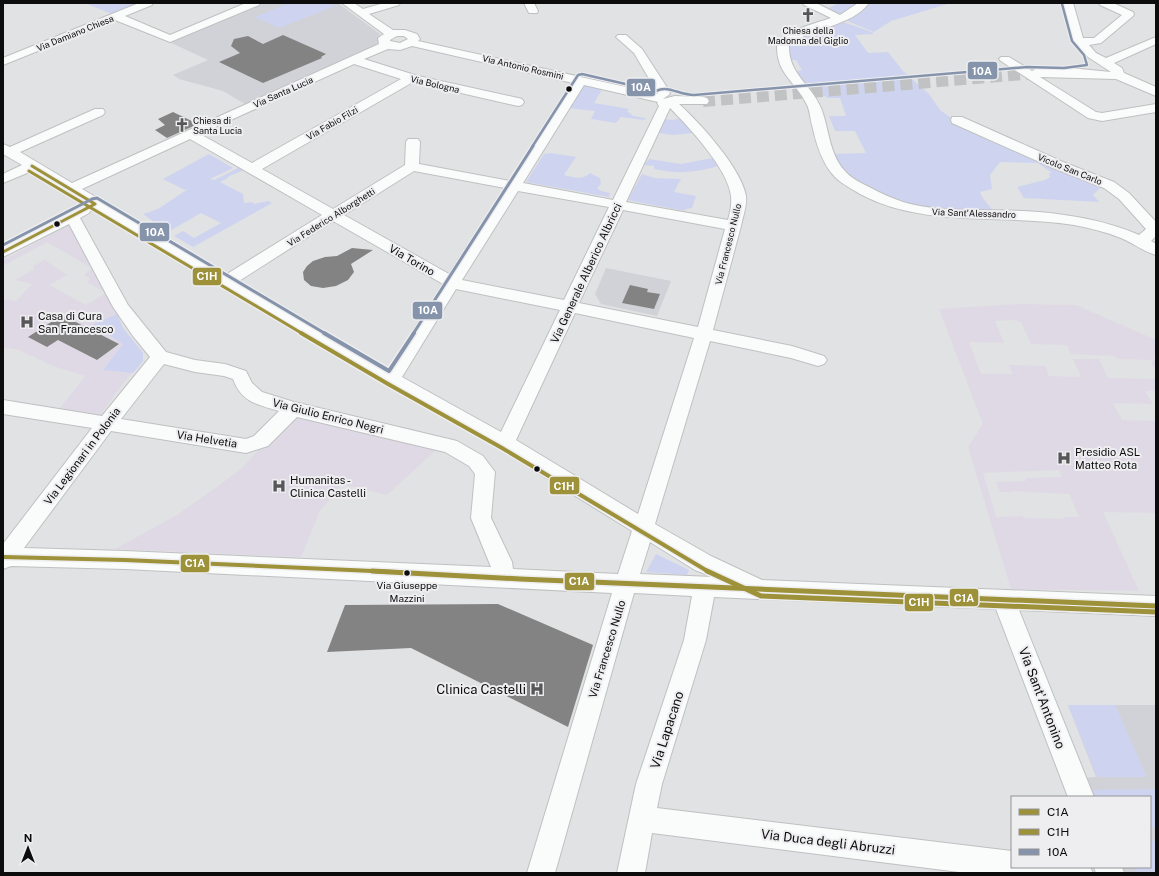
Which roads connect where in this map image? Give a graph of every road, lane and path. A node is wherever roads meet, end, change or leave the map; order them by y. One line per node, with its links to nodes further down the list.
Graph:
1 (148, 3): 11 (street, Via Damiano Chiesa)
2 (255, 3): 11 (street)
3 (347, 3): 10 (street)
4 (396, 3): 10 (street)
5 (808, 3): 12 (street)
6 (864, 3): 12 (street, Via Sant'Alessandro)
7 (1068, 3): 13 (street)
8 (1081, 3): 13 (street)
9 (1104, 3): 17 (street)
10 (362, 13): 15 (street)
11 (115, 16): 21 (street, Via Damiano Chiesa)
12 (844, 17): 47 (street, Via Sant'Alessandro)
13 (1071, 18): 17 (street)
14 (622, 37): 27 (street)
15 (389, 39): 20 (street, Via Santa Lucia); 25 (street, Via Antonio Rosmini)
16 (1156, 40): 22 (street)
17 (1080, 42): 22 (street)
18 (623, 49): 27 (street)
19 (1004, 59): 30 (street)
20 (354, 60): 24 (street, Via Bologna); 33 (street, Via Santa Lucia)
21 (3, 62)
22 (1105, 69): 23 (street); 26 (street)
23 (1036, 73)
24 (411, 78): 29 (street, Via Bologna); 38 (street, Via Fabio Filzi)
25 (581, 80): 27 (street, Via Antonio Rosmini); 40 (street)
26 (1156, 92)
27 (666, 99): 28 (street, Via Antonio Rosmini); 43 (street, Via Generale Alberico Albricci); 46 (street, Via Francesco Nullo)
28 (703, 101)
29 (518, 102)
30 (1156, 108)
31 (99, 112): 35 (street)
32 (957, 120): 47 (street, Vicolo San Carlo)
33 (190, 134): 38 (street, Via Torino); 41 (street, Via Santa Lucia)
34 (413, 142): 37 (street)
35 (6, 150): 36 (street)
36 (32, 166): 39 (street); 41 (street)
37 (412, 167): 40 (street); 44 (street, Via Federico Alborghetti)
38 (252, 169): 44 (street, Via Torino)
39 (3, 179)
40 (514, 187): 43 (street); 51 (street)
41 (70, 189): 42 (street)
42 (96, 204): 45 (street); 50 (street)
43 (618, 205): 46 (street); 52 (street, Via Generale Alberico Albricci)
44 (333, 215): 50 (street, Via Federico Alborghetti); 51 (street, Via Torino)
45 (72, 216): 49 (street); 54 (street)
46 (734, 226): 53 (street, Via Francesco Nullo)
47 (1141, 241): 48 (street, Via Sant'Alessandro)
48 (1156, 250)
49 (3, 252)
50 (228, 281): 56 (street)
51 (453, 283): 52 (street, Via Torino); 56 (street)
52 (570, 307): 53 (street, Via Torino); 60 (street, Via Generale Alberico Albricci)
53 (704, 334): 55 (street); 61 (street, Via Francesco Nullo)
54 (160, 357): 58 (street, Via Giulio Enrico Negri); 59 (street, Via Legionari in Polonia)
55 (818, 360)
56 (391, 379): 60 (street)
57 (3, 407): 59 (street, Via Helvetia)
58 (293, 409): 59 (street, Via Helvetia); 63 (street, Via Giulio Enrico Negri)
59 (107, 423): 62 (street, Via Legionari in Polonia)
60 (505, 443): 61 (street)
61 (644, 527): 64 (street, Via Francesco Nullo); 66 (street)
62 (4, 558): 63 (street)
63 (504, 577): 64 (street)
64 (626, 584): 65 (street); 73 (street, Via Francesco Nullo)
65 (705, 587): 66 (street); 70 (street, Via Lapacano)
66 (762, 590): 67 (street)
67 (1003, 599): 68 (street); 69 (street, Via Sant'Antonino)
68 (1156, 606)
69 (1081, 796)
70 (643, 819): 71 (street, Via Duca degli Abruzzi); 74 (street, Via Lapacano)
71 (1011, 865)
72 (1039, 868): 75 (street)
73 (541, 873)
74 (631, 873)
75 (1079, 873)

